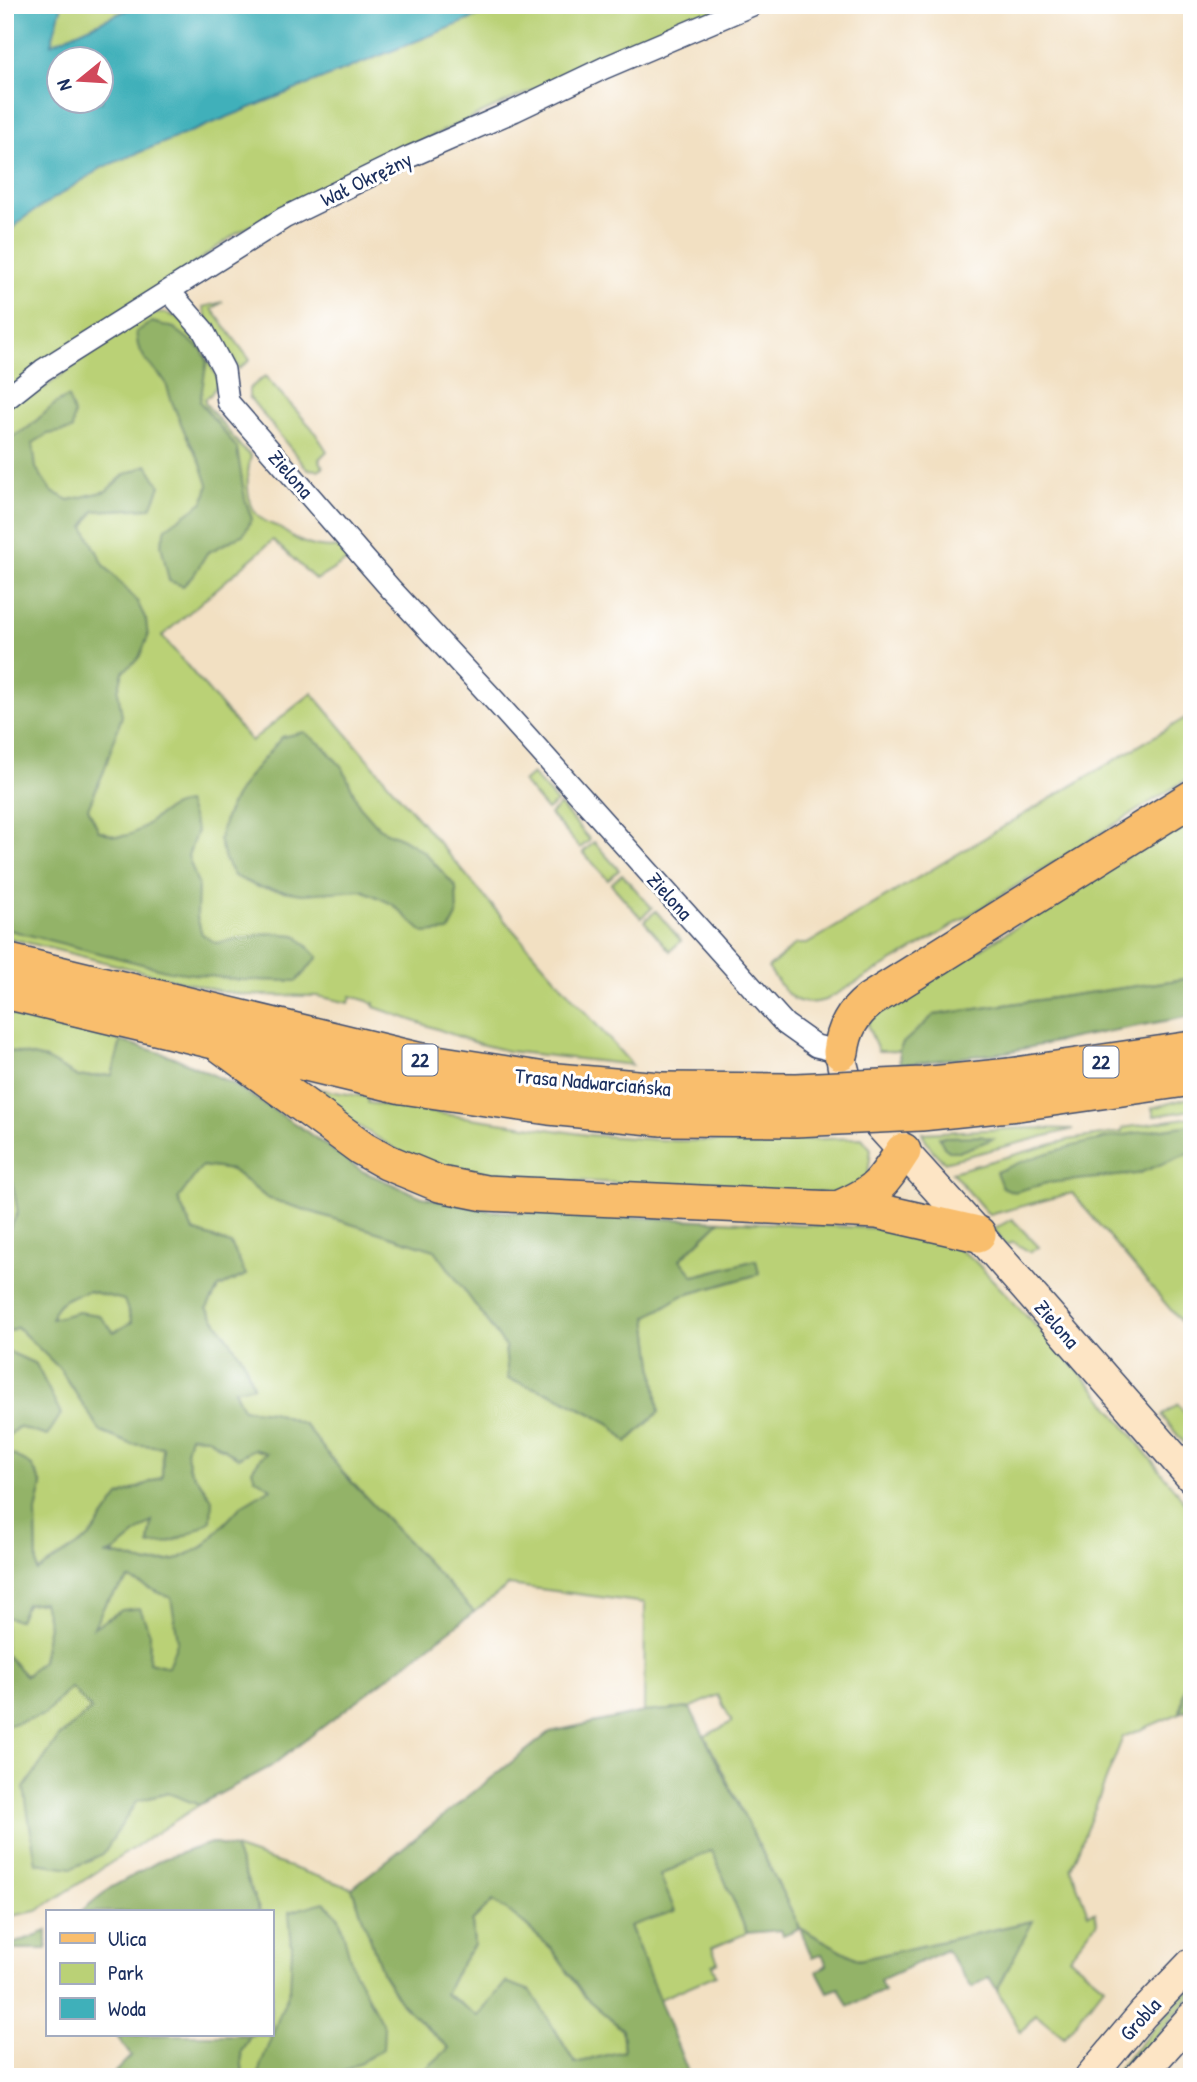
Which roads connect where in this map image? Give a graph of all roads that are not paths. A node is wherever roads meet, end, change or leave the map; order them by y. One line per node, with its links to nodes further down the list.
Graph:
1 (752, 5): 2 (street, Wał Okrężny)
2 (169, 291): 3 (street, Wał Okrężny); 10 (street, Zielona)
3 (5, 400)
4 (1192, 798): 10 (main road)
5 (5, 961): 7 (main road, Trasa Nadwarciańska / 22)
6 (5, 991): 7 (main road, Trasa Nadwarciańska / 22)
7 (180, 1019): 8 (main road, Trasa Nadwarciańska / 22); 13 (main road, Trasa Nadwarciańska / 22)
8 (217, 1042): 13 (main road, Trasa Nadwarciańska / 22); 15 (main road)
9 (1192, 1049): 12 (main road, Trasa Nadwarciańska / 22)
10 (841, 1052): 14 (street, Zielona)
11 (1192, 1078): 12 (main road, Trasa Nadwarciańska / 22)
12 (1014, 1089): 13 (main road, Trasa Nadwarciańska / 22, bridge)
13 (661, 1104)
14 (903, 1151): 15 (main road); 16 (street, Zielona)
15 (840, 1208): 16 (main road)
16 (978, 1234): 17 (street, Zielona)
17 (1192, 1478)
18 (1192, 1963): 20 (street, Grobla)
19 (1192, 2017): 21 (street, Grobla)
20 (1090, 2077)
21 (1139, 2077)

